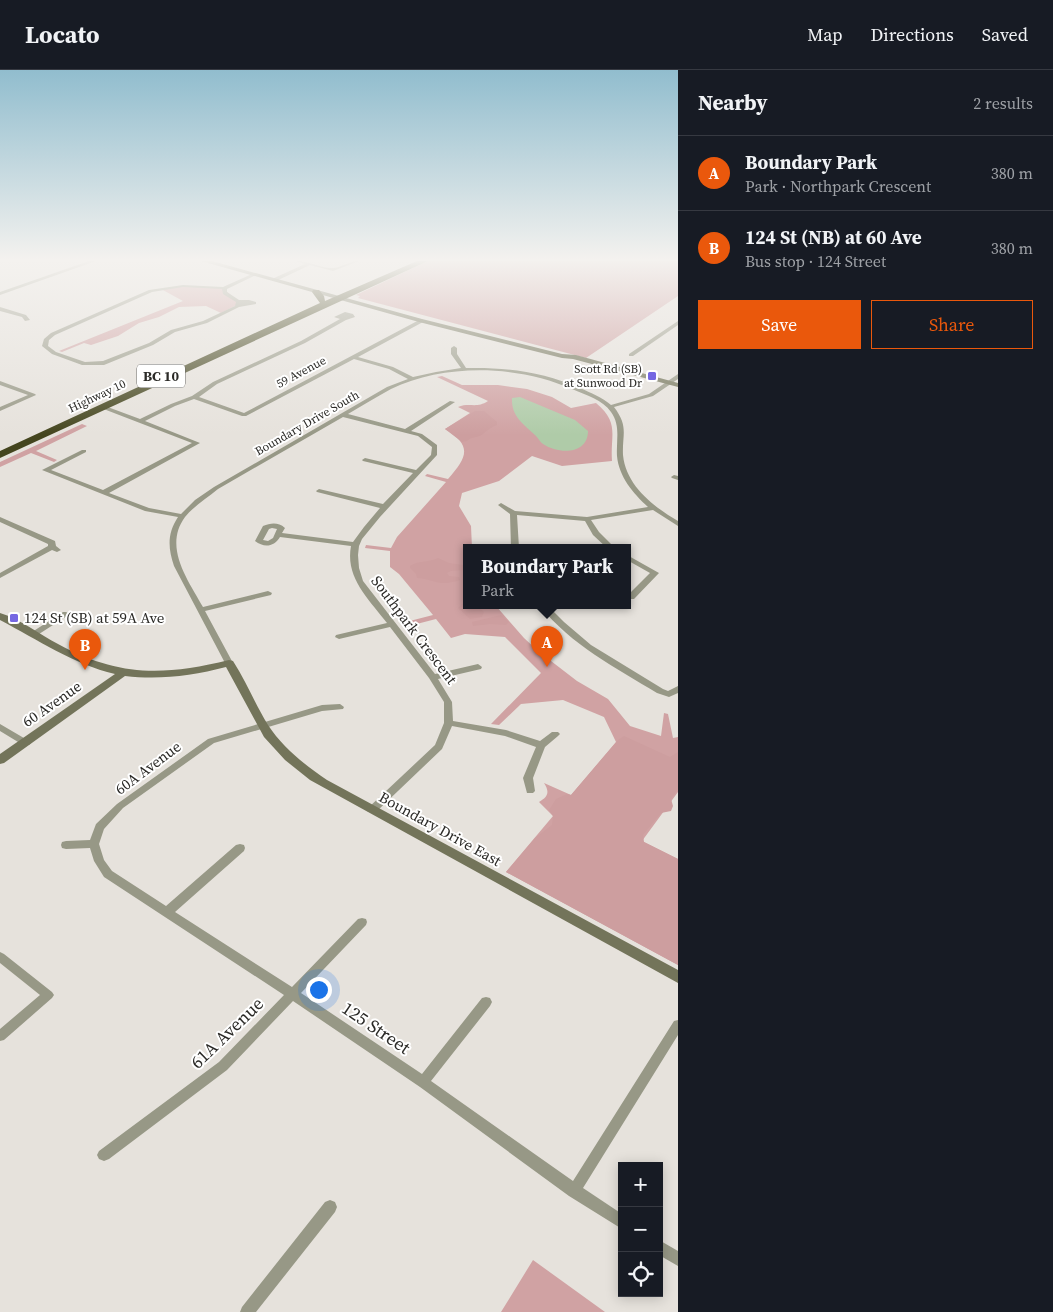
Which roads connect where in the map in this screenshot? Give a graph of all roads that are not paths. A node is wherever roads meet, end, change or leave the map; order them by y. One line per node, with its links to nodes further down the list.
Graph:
1 (87, 319): 11 (street)
2 (210, 319): 15 (street)
3 (283, 319): 30 (highway, Highway 10 / BC 10)
4 (285, 319): 24 (highway, Highway 10 / BC 10)
5 (344, 319): 22 (street)
6 (414, 319): 8 (street)
7 (426, 319): 10 (street)
8 (421, 321): 10 (street); 14 (street, 59 Avenue)
9 (677, 325): 13 (street)
10 (463, 330): 20 (street)
11 (45, 346): 15 (street)
12 (454, 348): 16 (street)
13 (631, 355)
14 (354, 357): 18 (street); 22 (street, 59 Avenue)
15 (104, 363)
16 (465, 370): 18 (street, Boundary Drive South); 25 (street, Boundary Drive South)
17 (678, 376): 20 (street)
18 (412, 378): 27 (street, Boundary Drive South)
19 (0, 382): 21 (street)
20 (673, 385): 25 (street)
21 (33, 395): 26 (street)
22 (194, 398): 28 (street)
23 (452, 402): 29 (street)
24 (103, 407): 28 (street); 32 (highway, Highway 10 / BC 10)
25 (609, 407): 39 (street)
26 (0, 409)
27 (343, 415): 29 (street); 41 (street, Boundary Drive South)
28 (141, 421): 36 (street)
29 (407, 431): 34 (street)
30 (0, 450)
31 (84, 451): 36 (street)
32 (0, 455)
33 (365, 460): 34 (street)
34 (418, 472): 38 (street)
35 (319, 491): 38 (street)
36 (103, 493): 41 (street)
37 (500, 505): 40 (street)
38 (385, 507): 46 (street)
39 (653, 508): 42 (street); 44 (street)
40 (513, 513): 42 (street); 47 (street)
41 (182, 516): 54 (street, Boundary Drive South)
42 (587, 518): 48 (street)
43 (0, 519): 50 (street)
44 (678, 524)
45 (279, 535): 46 (street)
46 (355, 544): 57 (street, Southpark Crescent)
47 (515, 544)
48 (607, 544)
49 (631, 559): 52 (street)
50 (0, 576)
51 (268, 593): 54 (street)
52 (631, 597)
53 (547, 609): 65 (street)
54 (200, 610): 60 (street, Boundary Drive South)
55 (66, 614): 58 (street)
56 (0, 616): 58 (street)
57 (391, 624): 59 (street); 63 (street, Southpark Crescent)
58 (33, 634): 62 (street)
59 (339, 637)
60 (229, 663): 62 (street); 69 (street, Boundary Drive East)
61 (478, 667): 63 (street)
62 (121, 673): 72 (street, 60 Avenue)
63 (434, 677): 68 (street, Southpark Crescent)
64 (678, 688): 65 (street)
65 (669, 694): 66 (street)
66 (668, 704)
67 (340, 707): 69 (street, 60A Avenue)
68 (449, 723): 73 (street); 76 (street, Southpark Crescent)
69 (262, 725): 76 (street, Boundary Drive East); 77 (street, 60A Avenue)
70 (0, 727): 72 (street)
71 (556, 734): 73 (street)
72 (26, 743): 74 (street, 60 Avenue)
73 (541, 745): 75 (street)
74 (0, 760)
75 (530, 791)
76 (372, 810): 83 (street, Boundary Drive East)
77 (94, 844): 78 (street); 80 (street, 125 Street)
78 (66, 845)
79 (240, 848): 80 (street)
80 (167, 912): 84 (street, 125 Street)
81 (362, 922): 84 (street, 61A Avenue)
82 (0, 957): 87 (street)
83 (678, 977)
84 (292, 994): 88 (street, 125 Street); 89 (street, 61A Avenue)
85 (486, 1002): 88 (street)
86 (678, 1025): 90 (street)
87 (0, 1036)
88 (423, 1082): 90 (street, 125 Street)
89 (104, 1154)
90 (574, 1190): 92 (street, 125 Street)
91 (330, 1207): 95 (street)
92 (618, 1219)
93 (663, 1250): 94 (street)
94 (678, 1259)
95 (247, 1312)

